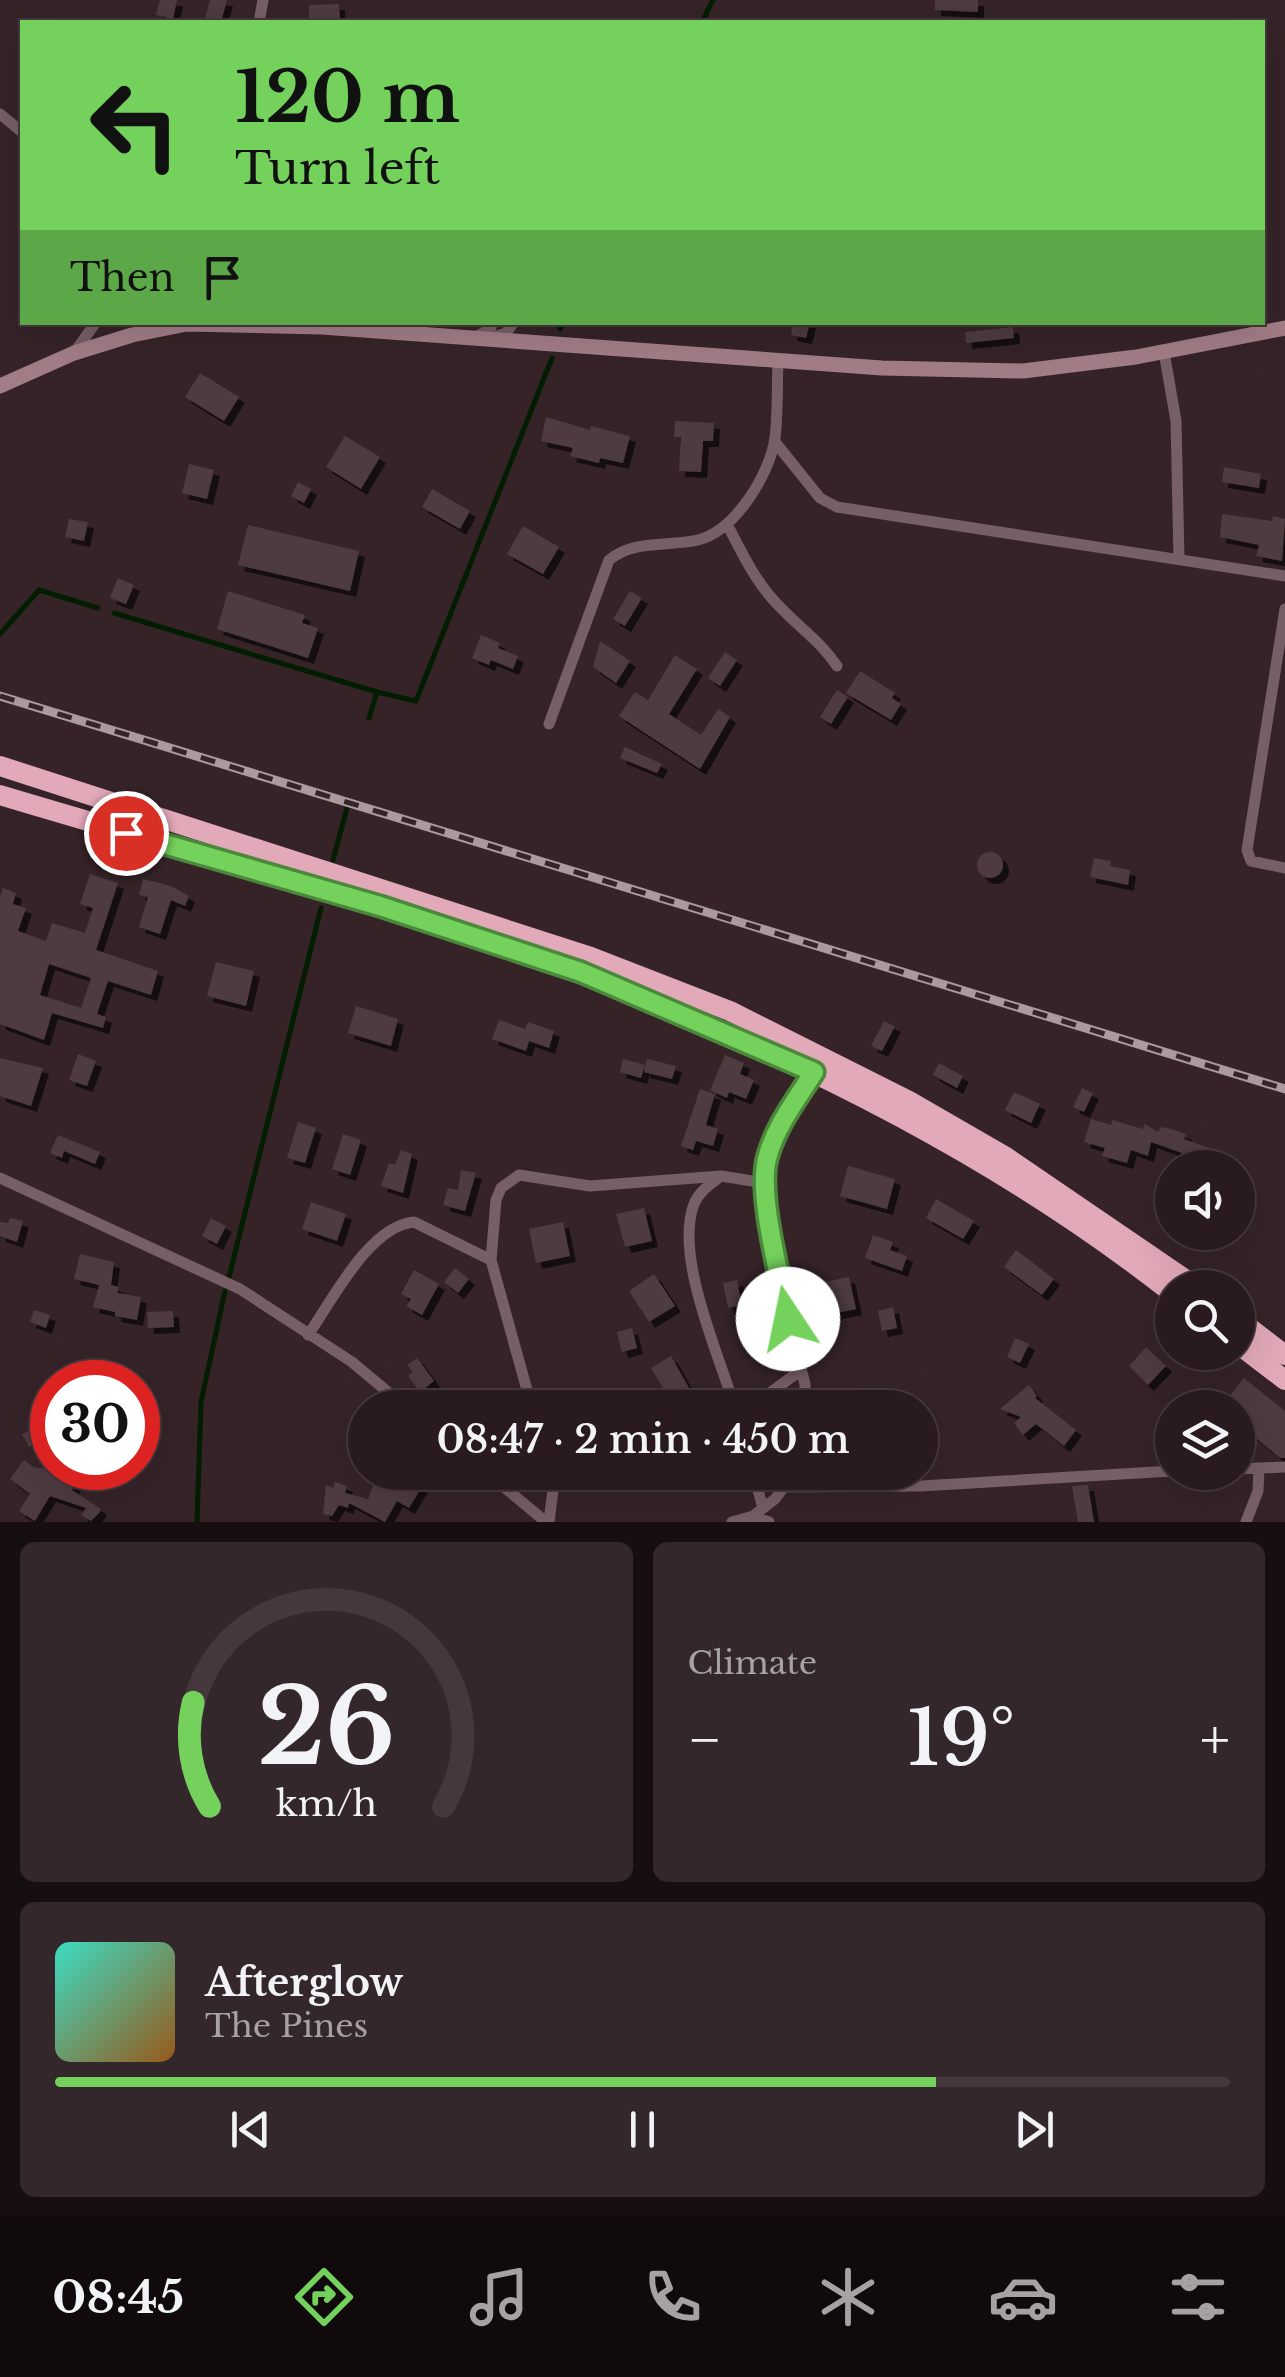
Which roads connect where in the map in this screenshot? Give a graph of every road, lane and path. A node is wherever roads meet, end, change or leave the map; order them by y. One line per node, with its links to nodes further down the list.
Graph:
1 (0, 114): 2 (street)
2 (20, 130)
3 (94, 325): 12 (street)
4 (182, 325): 12 (street)
5 (263, 325): 10 (street)
6 (492, 325): 10 (street)
7 (512, 325): 10 (street)
8 (1285, 328): 9 (street)
9 (1240, 330): 11 (street)
10 (480, 339): 13 (street)
11 (1164, 352): 13 (street); 17 (street)
12 (74, 353): 14 (street)
13 (778, 360): 15 (street)
14 (0, 386)
15 (774, 442): 16 (street); 17 (street)
16 (728, 526): 20 (street); 21 (street)
17 (1179, 559): 18 (street)
18 (1285, 576)
19 (1285, 609): 24 (street)
20 (838, 666)
21 (549, 724)
22 (0, 766): 30 (highway)
23 (0, 795): 25 (highway)
24 (1285, 868)
25 (814, 1072): 28 (street); 31 (highway)
26 (721, 1176): 28 (street); 29 (street); 40 (street)
27 (0, 1178): 33 (street)
28 (766, 1183): 36 (street)
29 (491, 1260): 33 (street); 39 (street)
30 (1172, 1270)
31 (1155, 1280)
32 (1255, 1332): 34 (highway)
33 (308, 1335): 38 (street)
34 (1285, 1354)
35 (1255, 1357): 37 (highway)
36 (801, 1370): 41 (street); 42 (street)
37 (1285, 1380)
38 (385, 1390)
39 (527, 1390)
40 (730, 1390)
41 (774, 1390)
42 (803, 1390)
43 (1255, 1468): 44 (street)
44 (1259, 1468): 45 (street); 56 (street)
45 (1285, 1468)
46 (1155, 1473): 47 (street)
47 (938, 1485)
48 (508, 1490): 53 (street)
49 (554, 1490): 53 (street)
50 (755, 1490): 52 (street)
51 (781, 1490): 52 (street)
52 (758, 1512): 54 (street); 55 (street)
53 (548, 1522)
54 (732, 1522)
55 (769, 1522)
56 (1246, 1522)

